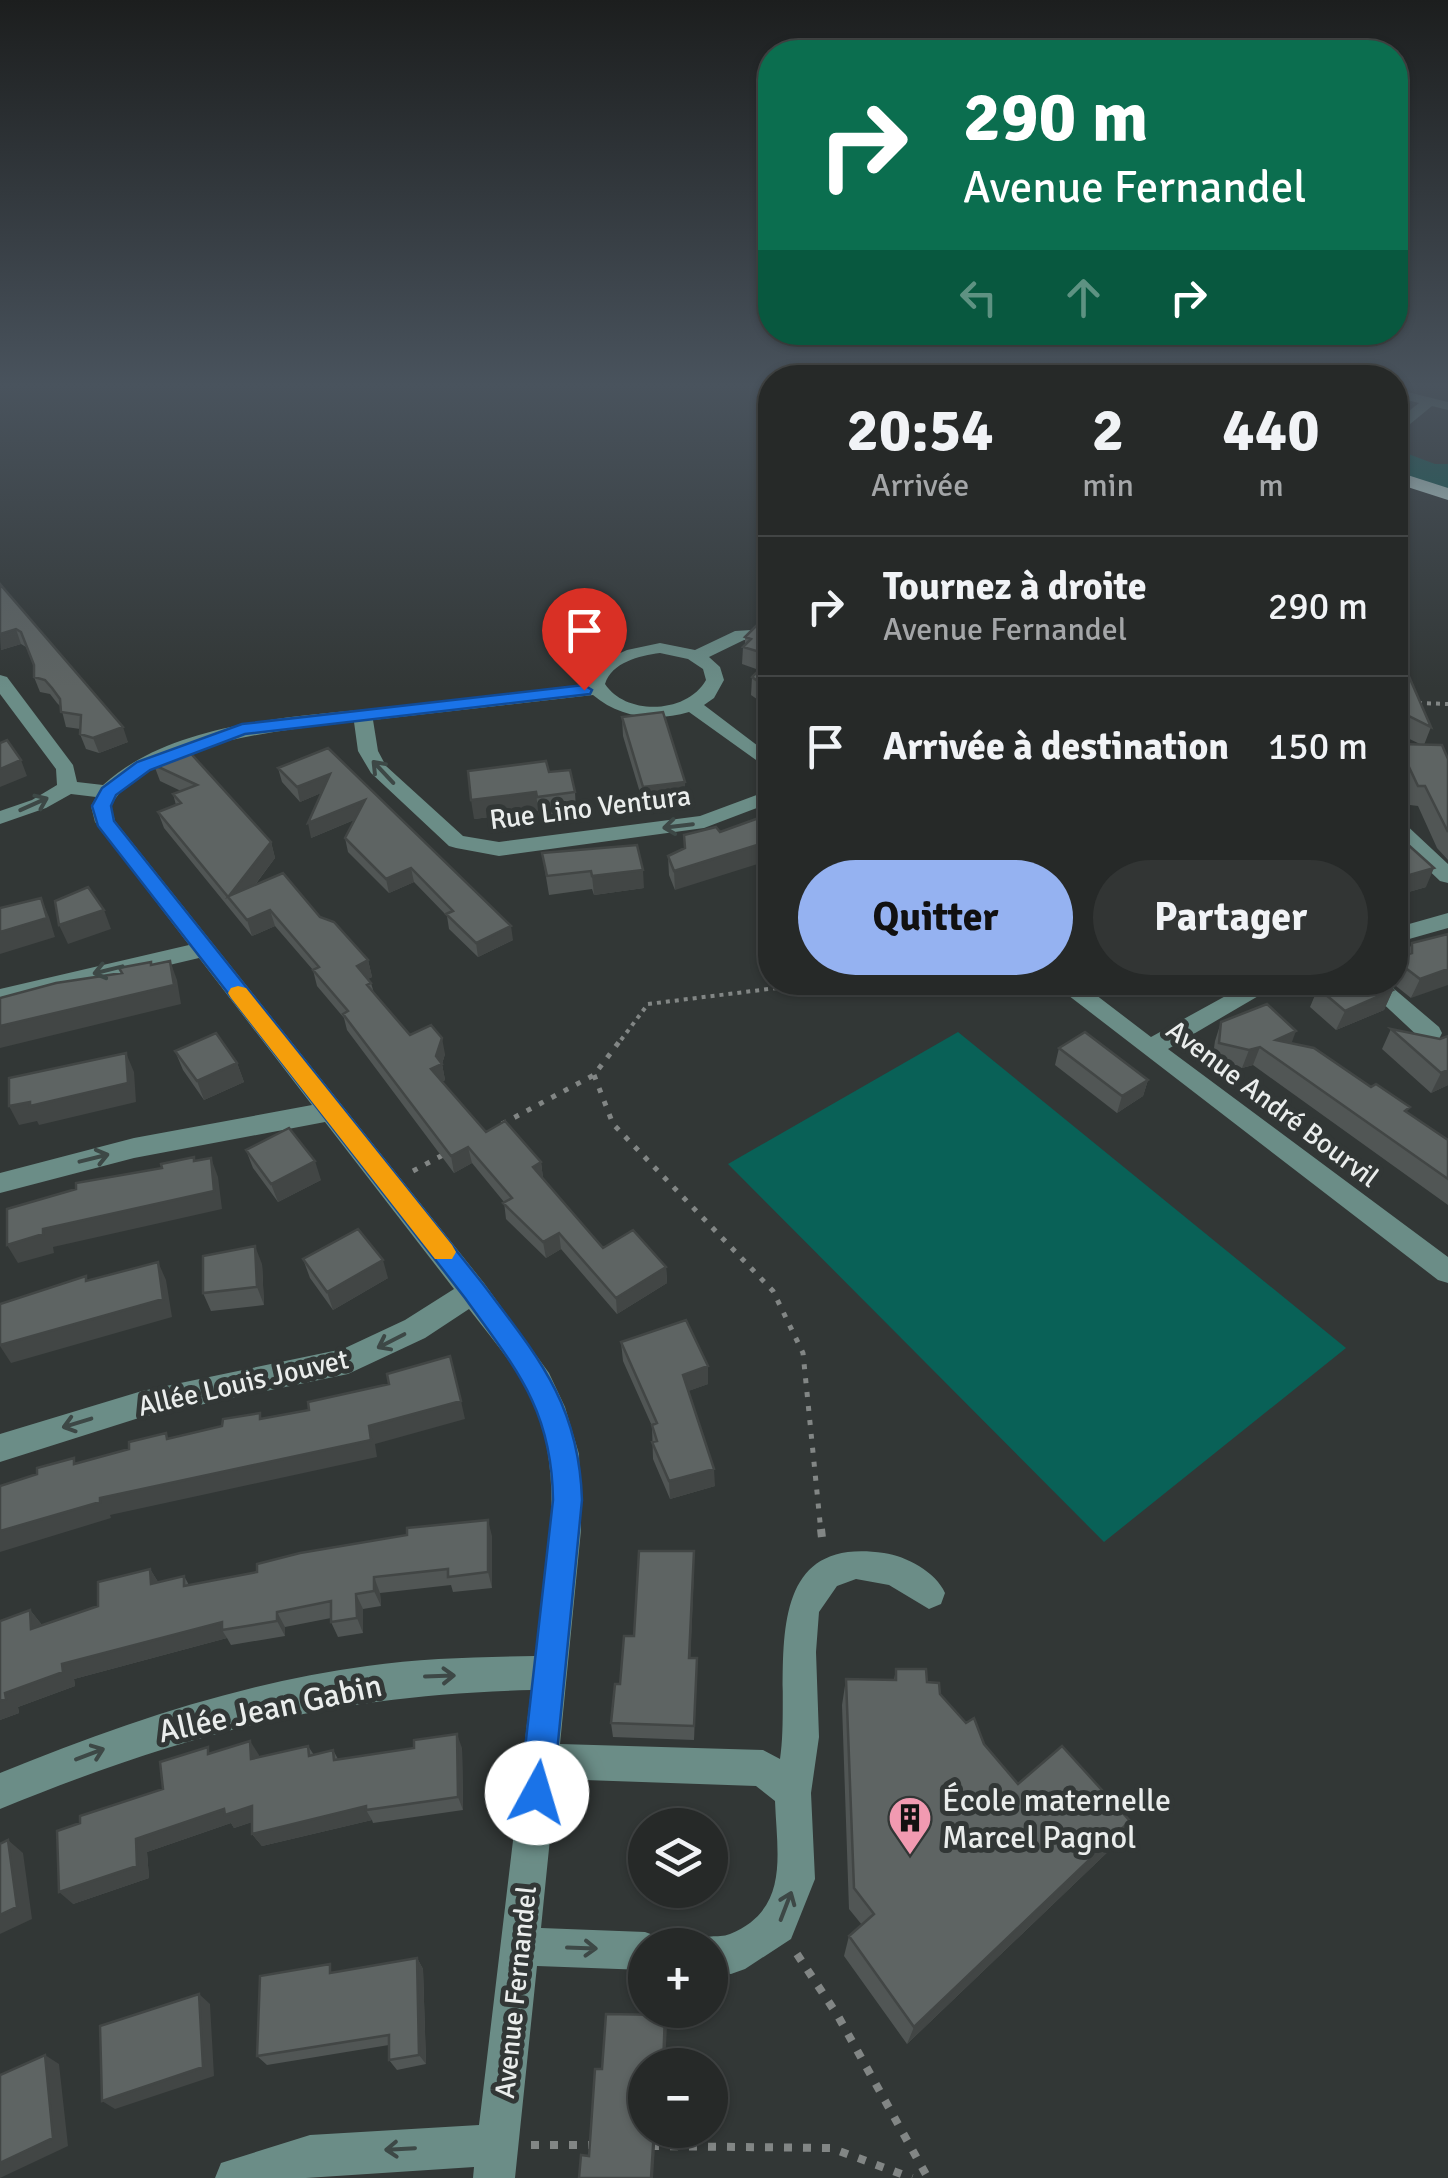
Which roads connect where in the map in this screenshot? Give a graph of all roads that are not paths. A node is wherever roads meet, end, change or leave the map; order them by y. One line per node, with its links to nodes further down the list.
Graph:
1 (1419, 485): 2 (highway)
2 (1448, 494)
3 (758, 634): 4 (street)
4 (698, 656): 6 (street); 7 (street)
5 (1, 684): 10 (street)
6 (598, 689): 7 (street); 8 (street)
7 (692, 706): 9 (street)
8 (362, 714): 11 (street); 12 (street, Rue Lino Ventura, one-way to 8)
9 (758, 755)
10 (67, 787): 11 (street); 13 (street, one-way to 10)
11 (108, 792): 18 (street, Avenue Fernandel)
12 (758, 801)
13 (0, 818)
14 (1408, 838): 15 (street)
15 (1448, 876)
16 (1448, 920): 17 (street)
17 (1408, 932)
18 (204, 949): 22 (street, one-way to 22); 25 (street, Avenue Fernandel)
19 (1079, 995): 24 (street, Avenue André Bourvil)
20 (1248, 995): 24 (street)
21 (1386, 995): 23 (street)
22 (0, 997)
23 (1430, 1034)
24 (1150, 1048): 27 (street, Avenue André Bourvil)
25 (332, 1111): 26 (street, one-way to 25); 28 (street, Avenue Fernandel)
26 (0, 1183)
27 (1448, 1272)
28 (474, 1291): 29 (street, Allée Louis Jouvet, one-way to 29); 31 (street, Avenue Fernandel)
29 (0, 1448)
30 (929, 1593): 34 (street)
31 (551, 1672): 32 (street, Avenue Fernandel); 33 (street, Allée Jean Gabin, one-way to 31)
32 (540, 1761): 34 (street); 35 (street, Avenue Fernandel)
33 (0, 1791)
34 (793, 1793): 37 (street, one-way to 34)
35 (520, 1946): 36 (street, one-way to 36); 38 (street, Avenue Fernandel)
36 (628, 1950)
37 (728, 1955)
38 (496, 2161): 39 (street, one-way to 39)
39 (236, 2178)

